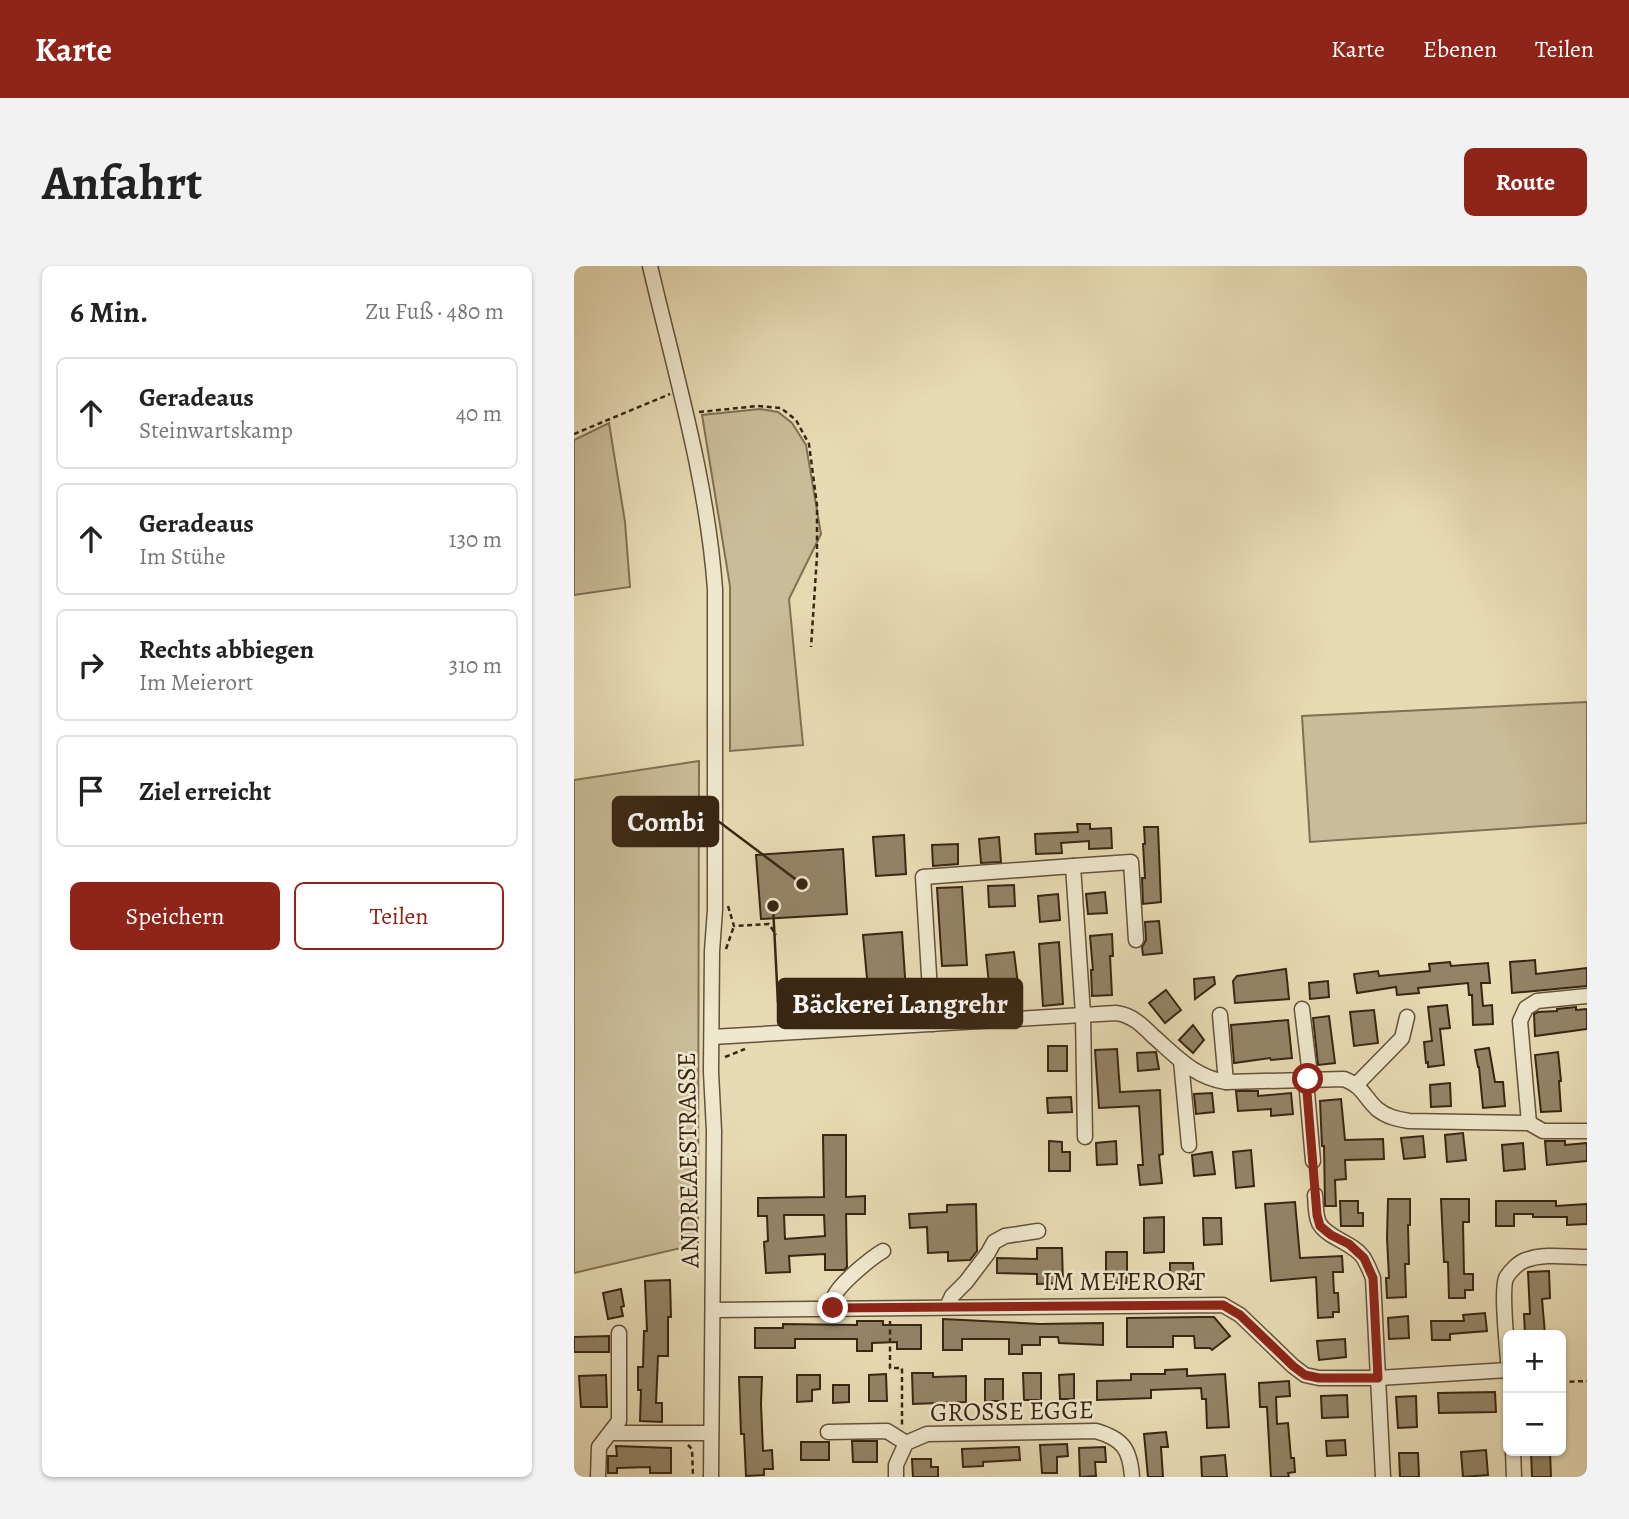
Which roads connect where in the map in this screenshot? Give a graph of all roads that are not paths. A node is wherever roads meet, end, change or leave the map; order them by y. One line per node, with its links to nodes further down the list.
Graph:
1 (650, 266): 10 (street, ANDREAESTRASSE)
2 (1073, 866): 3 (street); 6 (street); 9 (street)
3 (1136, 940)
4 (1587, 996): 15 (street)
5 (1302, 1009): 12 (street)
6 (1083, 1014): 9 (street); 11 (street); 17 (street)
7 (1220, 1015): 13 (street)
8 (1407, 1017): 14 (street)
9 (932, 1024): 10 (street)
10 (712, 1037): 26 (street, ANDREAESTRASSE)
11 (1181, 1061): 13 (street); 18 (street)
12 (1308, 1079): 13 (street); 14 (street); 19 (street)
13 (1226, 1082)
14 (1357, 1084): 15 (street)
15 (1529, 1123): 16 (street)
16 (1587, 1131)
17 (1085, 1137)
18 (1189, 1145)
19 (1313, 1161)
20 (1315, 1195): 30 (street)
21 (1038, 1231): 24 (street)
22 (883, 1251): 25 (street)
23 (1587, 1257): 27 (street)
24 (947, 1307): 25 (street, IM MEIERORT); 30 (street, IM MEIERORT)
25 (833, 1308): 26 (street, IM MEIERORT)
26 (714, 1310): 33 (street, ANDREAESTRASSE)
27 (1506, 1330)
28 (619, 1334): 32 (street)
29 (1503, 1370): 30 (street, IM MEIERORT)
30 (1378, 1378): 40 (street)
31 (828, 1432): 34 (street, GROSSE EGGE)
32 (611, 1433): 33 (street); 36 (street)
33 (711, 1433): 37 (street, ANDREAESTRASSE)
34 (906, 1443): 38 (street, GROSSE EGGE); 39 (street, GROSSE EGGE)
35 (1513, 1456): 41 (street)
36 (598, 1477)
37 (711, 1477)
38 (896, 1477)
39 (1132, 1477)
40 (1383, 1477)
41 (1514, 1477)

